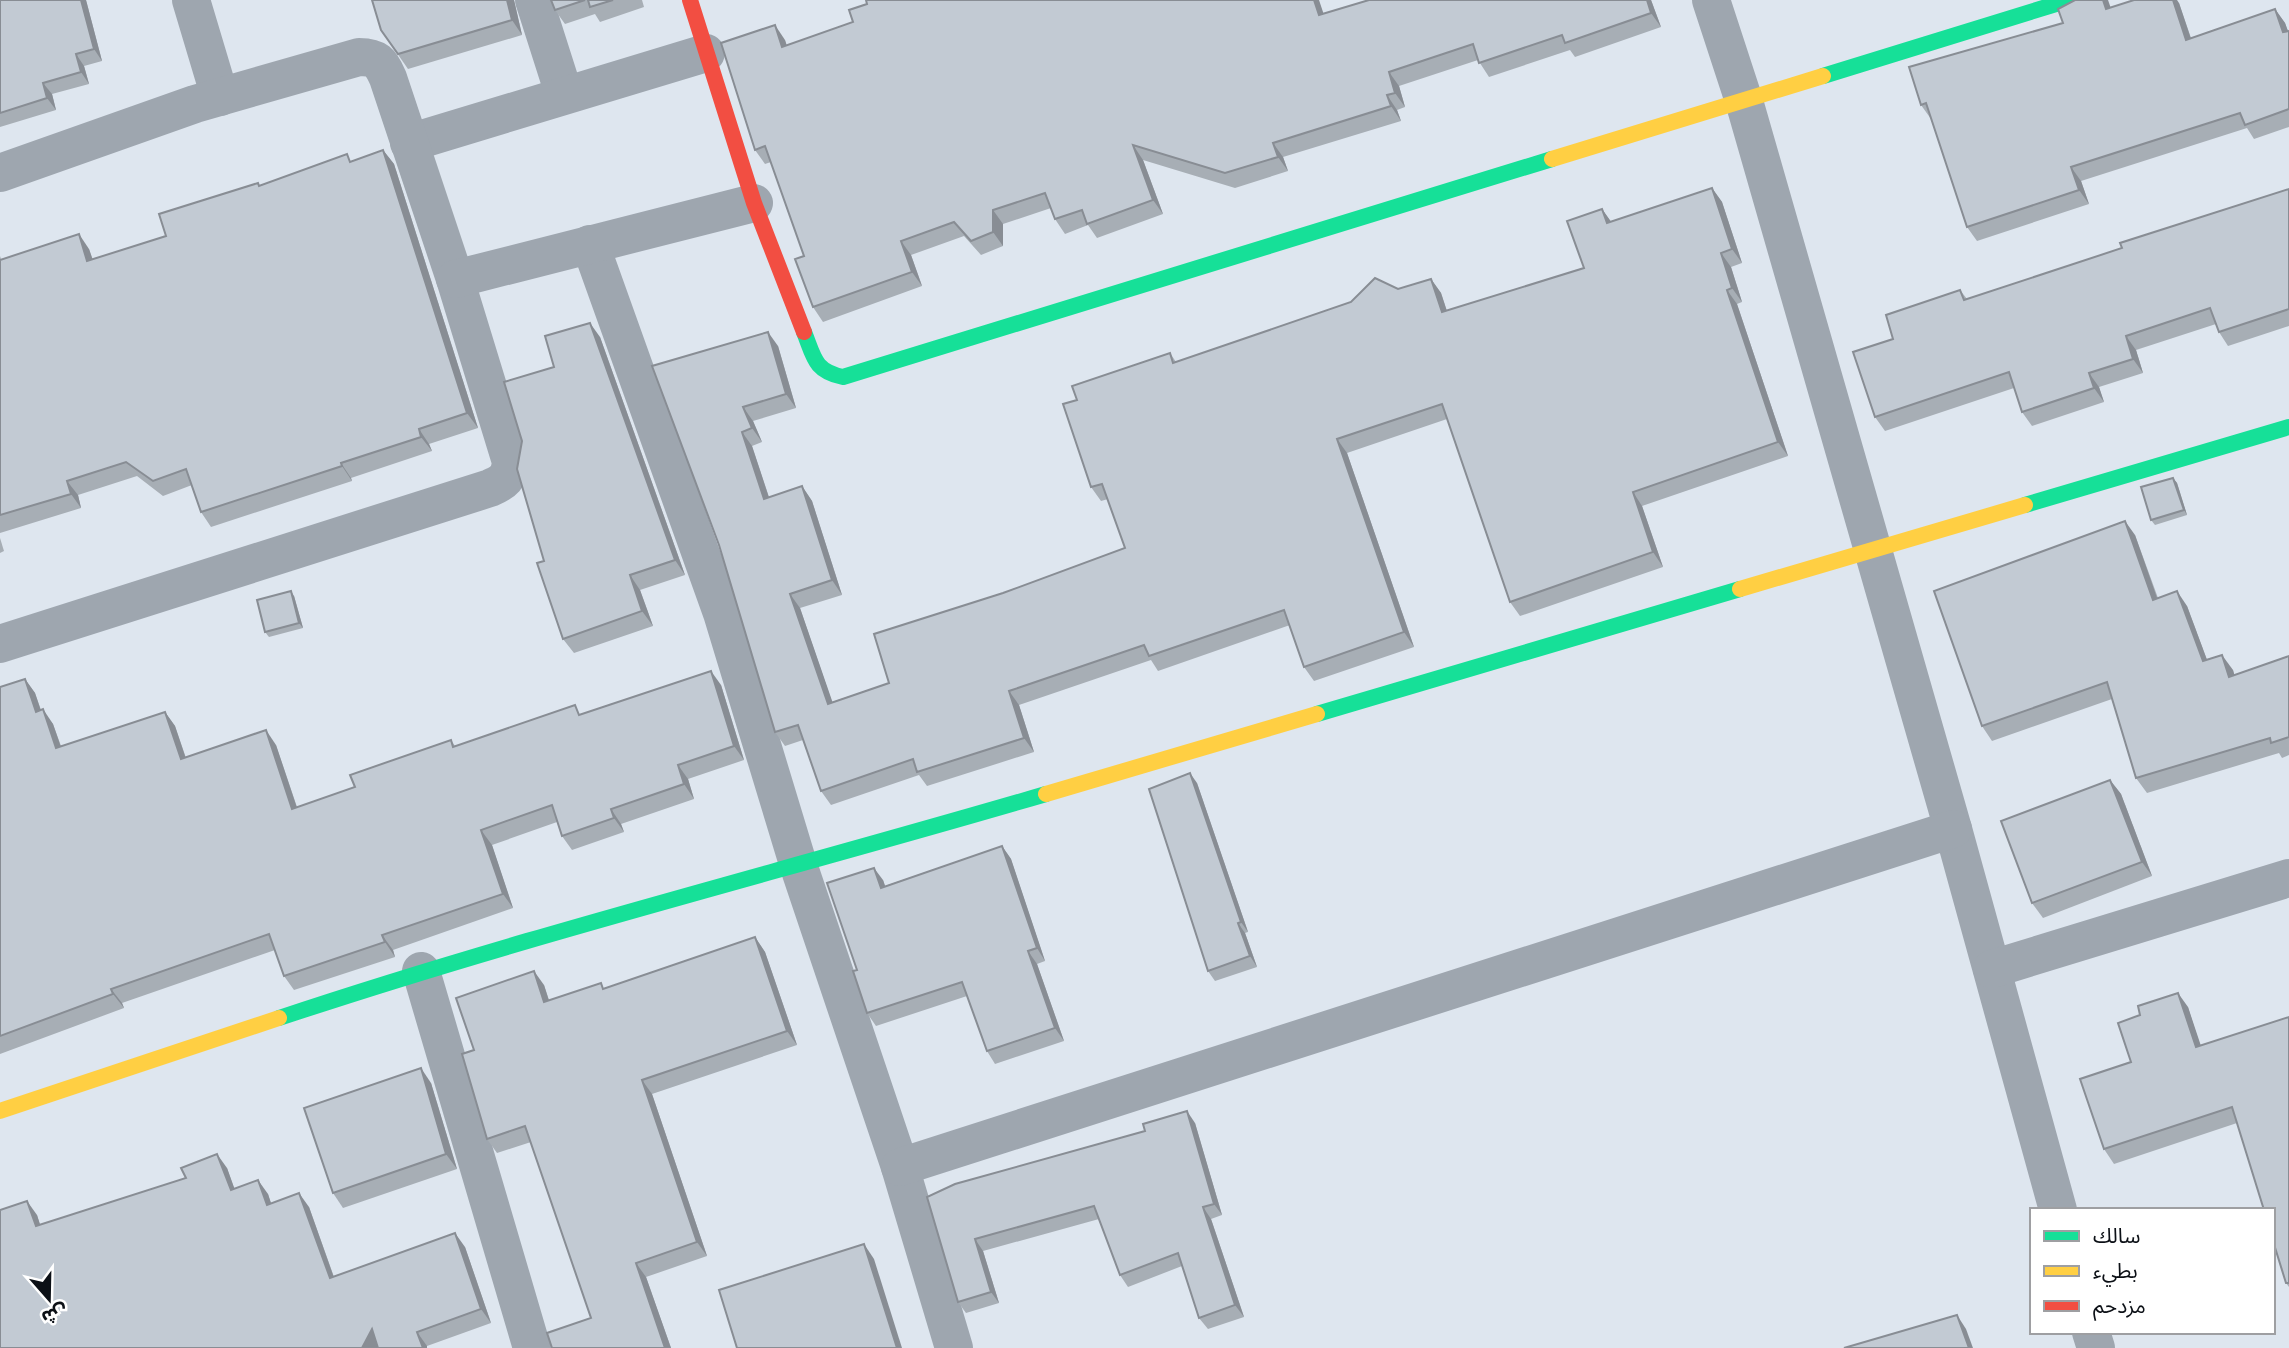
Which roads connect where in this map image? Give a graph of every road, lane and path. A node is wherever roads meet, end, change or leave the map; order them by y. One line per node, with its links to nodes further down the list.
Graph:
1 (191, 0): 8 (street)
2 (534, 0): 7 (street)
3 (690, 0): 6 (street)
4 (1711, 0): 9 (street)
5 (2069, 0): 9 (street)
6 (706, 53): 7 (street); 12 (street)
7 (564, 94): 10 (street)
8 (220, 97): 10 (street); 11 (street)
9 (1744, 101): 12 (street); 16 (street)
10 (409, 143): 14 (street)
11 (0, 173)
12 (754, 202): 13 (street)
13 (590, 244): 14 (street); 19 (street)
14 (455, 279): 17 (street)
15 (2289, 427): 16 (street)
16 (1871, 550): 18 (street); 19 (street)
17 (0, 644)
18 (1953, 829): 21 (street); 24 (street)
19 (799, 867): 22 (street); 24 (street)
20 (2289, 878): 21 (street)
21 (1992, 969): 25 (street)
22 (421, 971): 23 (street); 26 (street)
23 (0, 1111)
24 (900, 1167): 27 (street)
25 (2057, 1208)
26 (533, 1348)
27 (954, 1348)

